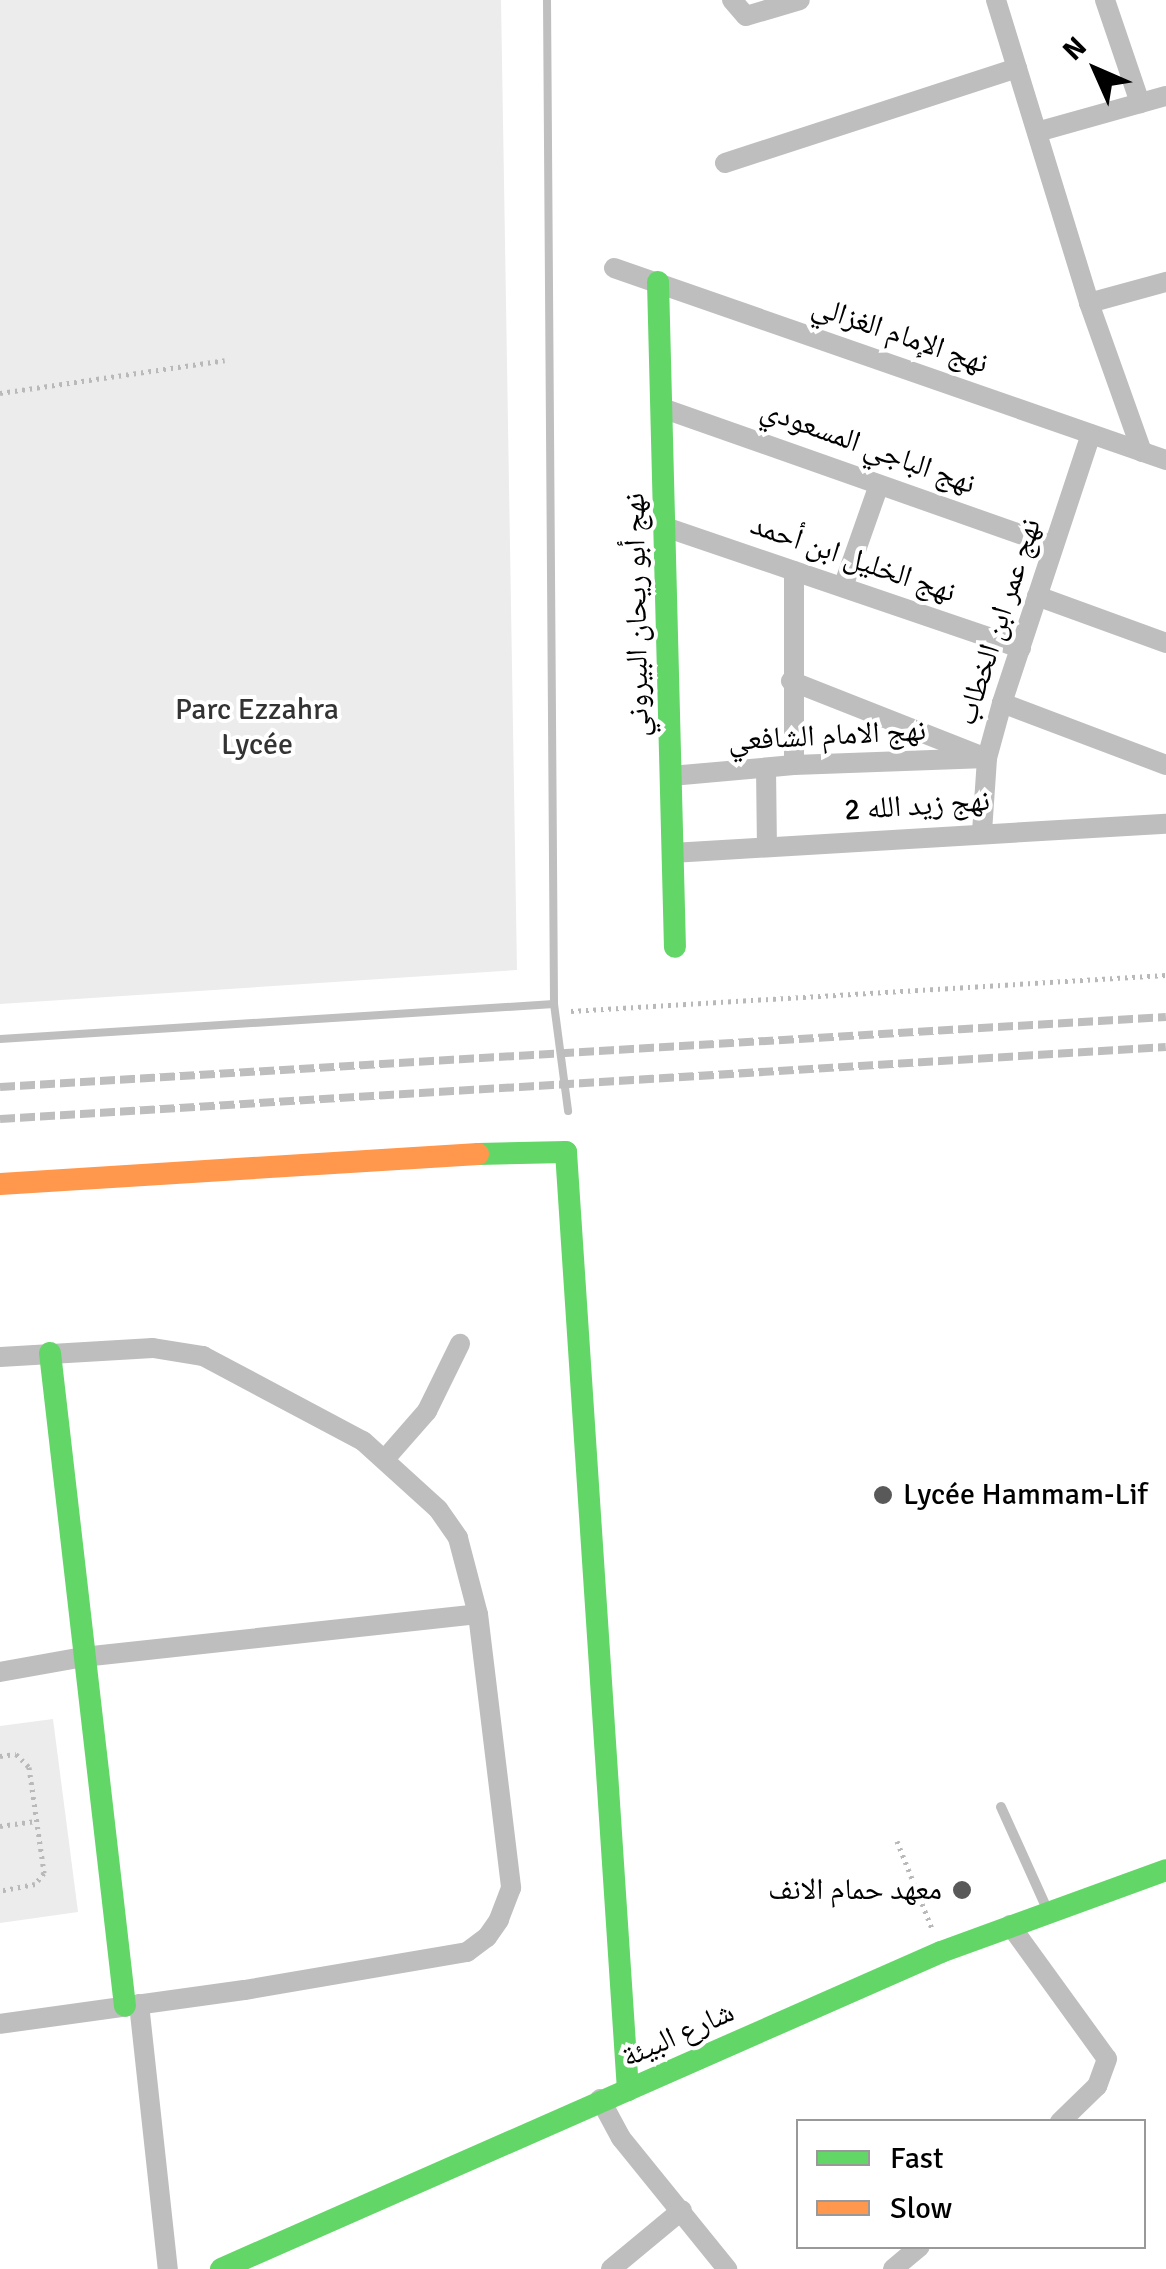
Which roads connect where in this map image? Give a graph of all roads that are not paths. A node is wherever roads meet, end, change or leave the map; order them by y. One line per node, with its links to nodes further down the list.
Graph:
1 (732, 0): 2 (street)
2 (800, 0)
3 (996, 0): 5 (street)
4 (1105, 0): 7 (street)
5 (1018, 68): 8 (street); 9 (street)
6 (1166, 96): 7 (street)
7 (1140, 103): 8 (street)
8 (1037, 132): 13 (street)
9 (726, 163)
10 (614, 268): 11 (street, نهج الإمام الغزالي)
11 (658, 282): 14 (street, نهج أبو ريحان البيروني); 15 (street, نهج الإمام الغزالي)
12 (1166, 282): 13 (street)
13 (1088, 303): 16 (street)
14 (662, 408): 18 (street, نهج الباجي المسعودي); 19 (street, نهج أبو ريحان البيروني)
15 (1092, 434): 16 (street, نهج الإمام الغزالي); 20 (street, نهج عمر ابن الخطاب)
16 (1142, 452): 17 (street, نهج الإمام الغزالي)
17 (1166, 460)
18 (879, 484): 20 (street, نهج الباجي المسعودي); 22 (street)
19 (665, 528): 21 (street, نهج الخليل ابن أحمد); 32 (street, نهج أبو ريحان البيروني)
20 (1054, 546): 23 (street, نهج عمر ابن الخطاب)
21 (794, 571): 22 (street, نهج الخليل ابن أحمد); 26 (street)
22 (843, 588): 25 (street, نهج الخليل ابن أحمد)
23 (1037, 596): 24 (street); 25 (street, نهج عمر ابن الخطاب)
24 (1166, 643)
25 (1021, 648): 27 (street, نهج عمر ابن الخطاب)
26 (791, 681): 28 (street); 30 (street)
27 (1002, 704): 28 (street, نهج عمر ابن الخطاب); 29 (street)
28 (988, 758): 30 (street, نهج الامام الشافعي); 34 (street, نهج عمر ابن الخطاب)
29 (1166, 765)
30 (794, 766): 31 (street, نهج الامام الشافعي)
31 (766, 768): 32 (street, نهج الامام الشافعي); 35 (street)
32 (671, 776): 36 (street, نهج أبو ريحان البيروني)
33 (1166, 824): 34 (street, نهج زيد الله 2)
34 (982, 832): 35 (street, نهج زيد الله 2)
35 (767, 846): 36 (street, نهج زيد الله 2)
36 (672, 853): 37 (street, نهج أبو ريحان البيروني)
37 (675, 947)
38 (0, 1184): 52 (street)
39 (460, 1344): 42 (street)
40 (50, 1353): 41 (street); 42 (street); 44 (street)
41 (0, 1356)
42 (385, 1460): 43 (street)
43 (478, 1614): 44 (street); 50 (street)
44 (84, 1658): 45 (street); 50 (street)
45 (0, 1672)
46 (1001, 1808): 48 (lane)
47 (1166, 1870): 48 (street, شارع البيئة)
48 (1049, 1912): 49 (street, شارع البيئة)
49 (1010, 1924): 52 (street, شارع البيئة); 54 (street)
50 (132, 2005): 51 (street); 57 (street)
51 (0, 2024)
52 (628, 2090): 53 (street, شارع البيئة)
53 (600, 2099): 55 (street); 58 (street, شارع البيئة)
54 (1063, 2119)
55 (682, 2210): 59 (street); 60 (street)
56 (916, 2249): 61 (street)
57 (168, 2269)
58 (220, 2269)
59 (610, 2269)
60 (727, 2269)
61 (893, 2269)

